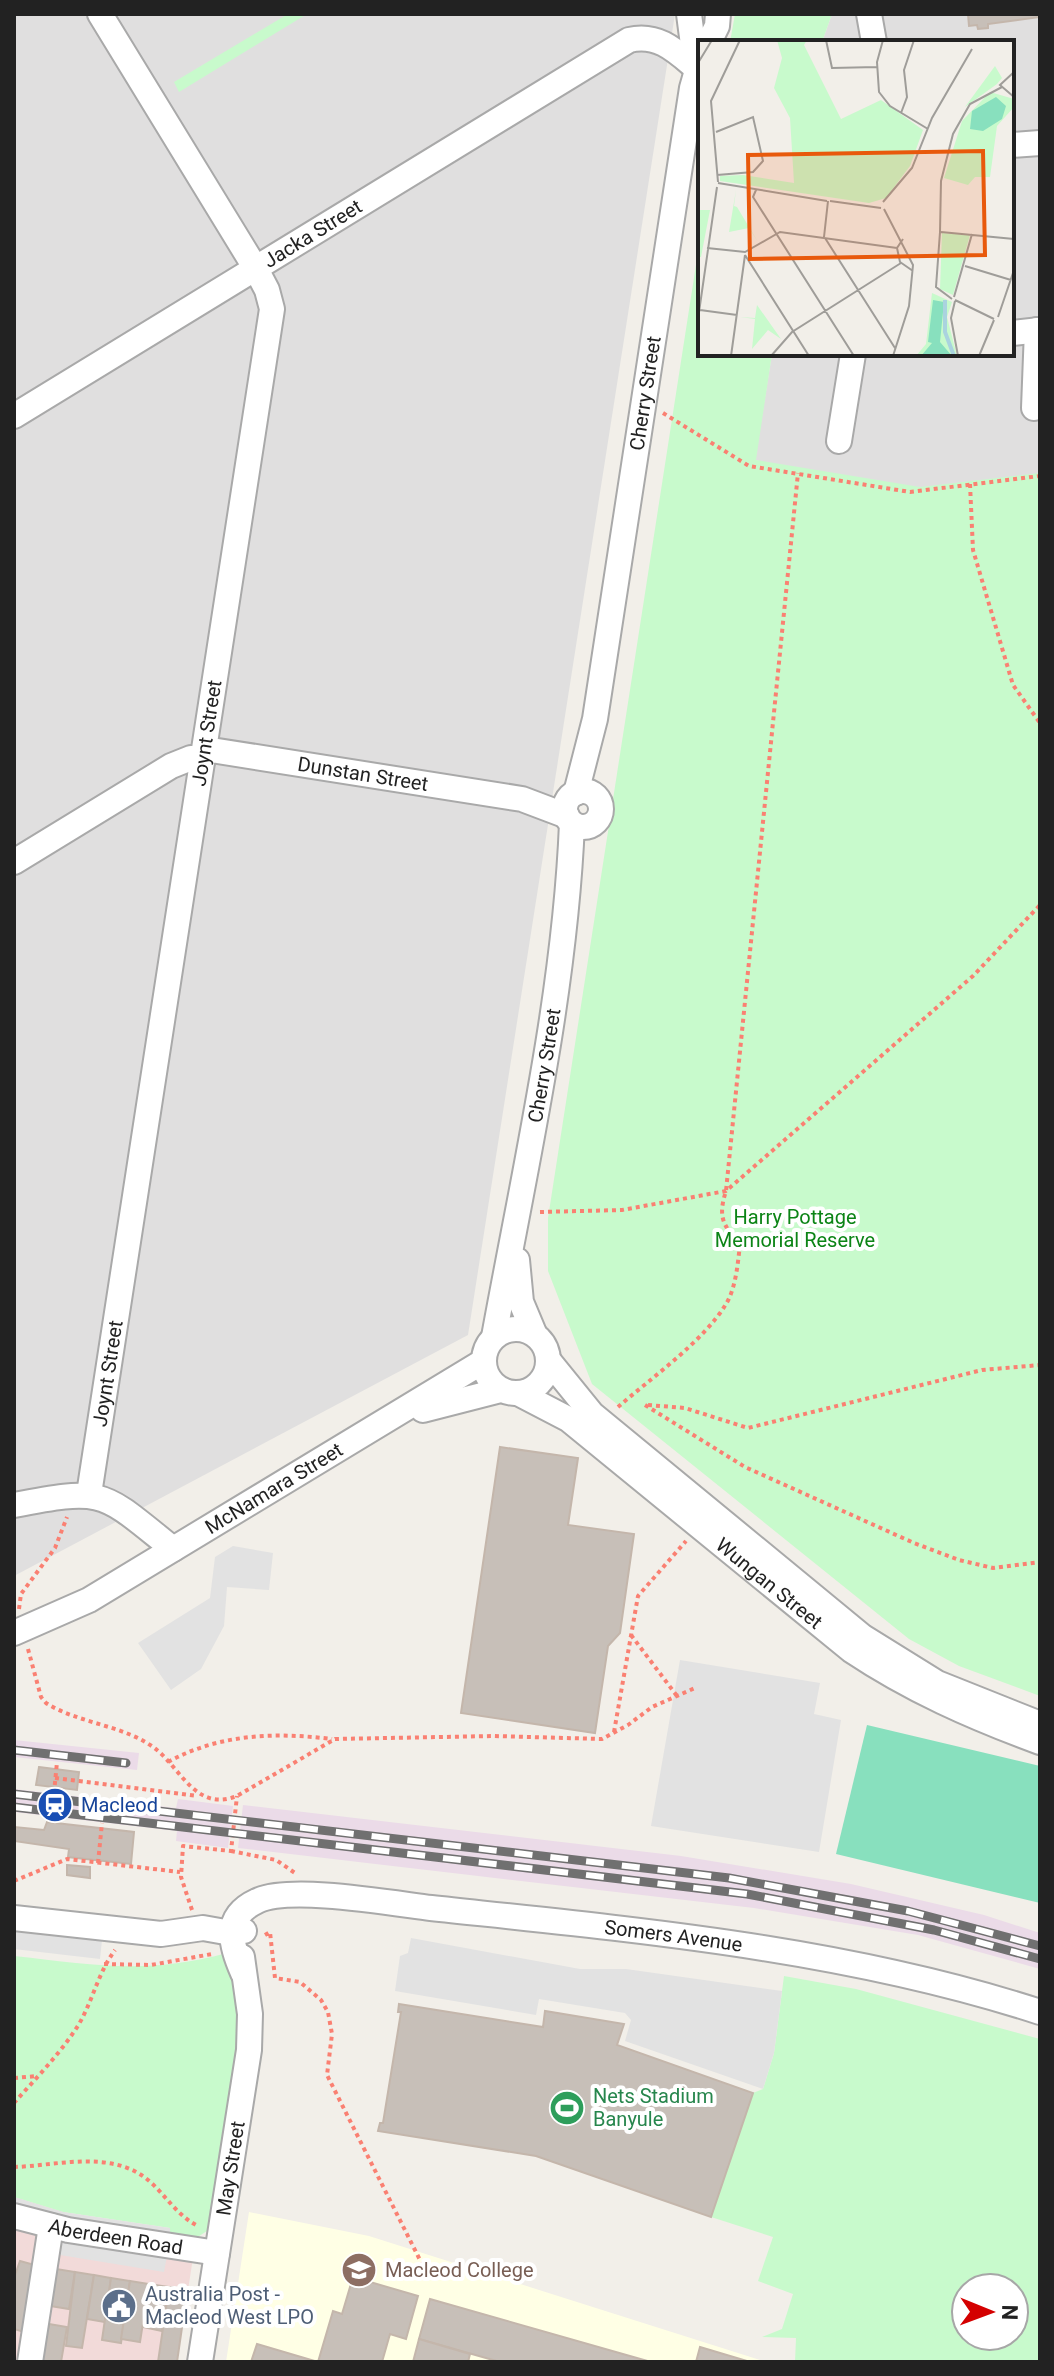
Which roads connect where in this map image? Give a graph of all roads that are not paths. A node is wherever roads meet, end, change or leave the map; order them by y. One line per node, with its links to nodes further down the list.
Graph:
1 (100, 14): 10 (street, Joynt Street)
2 (689, 14): 7 (street, Cherry Street)
3 (718, 14): 5 (street)
4 (869, 14): 6 (street)
5 (710, 40)
6 (874, 40)
7 (696, 72): 10 (street, Jacka Street); 18 (street, Cherry Street)
8 (1040, 143): 9 (street)
9 (1014, 145)
10 (256, 269): 15 (street, Jacka Street); 17 (street, Joynt Street)
11 (1038, 330): 12 (street); 14 (street)
12 (1014, 333)
13 (853, 356): 16 (street)
14 (1034, 408)
15 (14, 416)
16 (839, 441)
17 (204, 754): 18 (street, Dunstan Street); 19 (street, Dunstan Street); 27 (street, Joynt Street)
18 (580, 808): 20 (street, Cherry Street)
19 (14, 862)
20 (515, 1238): 21 (street, Cherry Street); 22 (street, Cherry Street)
21 (534, 1333): 22 (street); 24 (street)
22 (494, 1337): 23 (street)
23 (484, 1361): 25 (street); 26 (street, McNamara Street)
24 (549, 1361): 25 (street); 31 (street, Wungan Street)
25 (510, 1391): 26 (street, McNamara Street); 32 (street, Wungan Street)
26 (373, 1428): 29 (street, McNamara Street)
27 (80, 1494): 28 (street); 29 (street)
28 (14, 1505)
29 (173, 1549): 30 (street, McNamara Street)
30 (17, 1621)
31 (1040, 1724)
32 (1040, 1742)
33 (14, 1918): 34 (street)
34 (132, 1930): 35 (street); 35 (street)
35 (237, 1937): 36 (street, Somers Avenue); 39 (street, May Street)
36 (1040, 2012)
37 (14, 2216): 38 (street, Aberdeen Road)
38 (51, 2226): 39 (street, Aberdeen Road); 40 (street)
39 (217, 2253): 41 (street, May Street)
40 (30, 2362)
41 (200, 2362)

